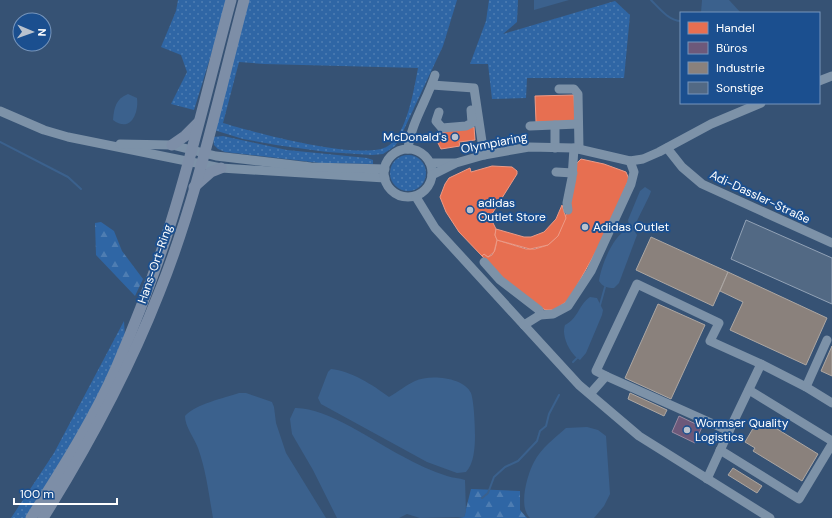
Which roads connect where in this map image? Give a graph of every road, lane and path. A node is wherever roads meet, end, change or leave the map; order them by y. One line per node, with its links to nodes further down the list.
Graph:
1 (231, 0): 12 (main road, Hans-Ort-Ring)
2 (244, 0): 24 (main road, Hans-Ort-Ring)
3 (435, 75): 6 (street)
4 (832, 76): 5 (street)
5 (820, 81)
6 (432, 85): 7 (street); 20 (street)
7 (468, 87): 11 (street); 23 (street)
8 (559, 89): 13 (street)
9 (759, 104): 19 (street, Olympiaring)
10 (0, 111): 16 (street)
11 (438, 112)
12 (198, 123): 17 (main road); 22 (main road, Hans-Ort-Ring)
13 (578, 124): 14 (street); 21 (street)
14 (555, 125): 15 (street); 18 (street)
15 (530, 126)
16 (100, 144): 17 (street); 25 (street)
17 (172, 145): 22 (street)
18 (555, 148): 21 (street, Olympiaring); 23 (street, Olympiaring)
19 (667, 148): 26 (street, Olympiaring); 37 (street, Adi-Dassler-Straße)
20 (408, 149): 27 (street); 30 (street)
21 (576, 149): 26 (street, Olympiaring); 33 (street)
22 (191, 150): 24 (street); 25 (main road, Hans-Ort-Ring)
23 (484, 155): 28 (street, Olympiaring)
24 (202, 158): 25 (street); 29 (street); 30 (street); 34 (main road, Hans-Ort-Ring)
25 (188, 161): 53 (main road, Hans-Ort-Ring)
26 (630, 161): 39 (street)
27 (430, 163): 28 (street, Olympiaring); 32 (street)
28 (456, 163): 32 (street, Olympiaring)
29 (221, 168): 30 (street); 34 (main road)
30 (385, 174): 35 (street)
31 (556, 174): 33 (street)
32 (432, 175): 35 (street)
33 (572, 175): 36 (street)
34 (194, 188): 54 (main road, Hans-Ort-Ring)
35 (416, 197): 40 (street)
36 (568, 210)
37 (832, 243)
38 (484, 262): 39 (street)
39 (540, 315): 40 (street)
40 (524, 325): 46 (street)
41 (827, 340): 44 (street)
42 (761, 364): 43 (street); 44 (street); 45 (street)
43 (606, 376): 46 (street); 48 (street)
44 (806, 387): 47 (street)
45 (749, 390): 48 (street); 49 (street)
46 (590, 394): 52 (street)
47 (832, 403)
48 (729, 431): 51 (street)
49 (832, 441)
50 (832, 444): 51 (street)
51 (720, 450): 52 (street)
52 (706, 479): 55 (street)
53 (31, 518)
54 (42, 518)
55 (770, 518)

